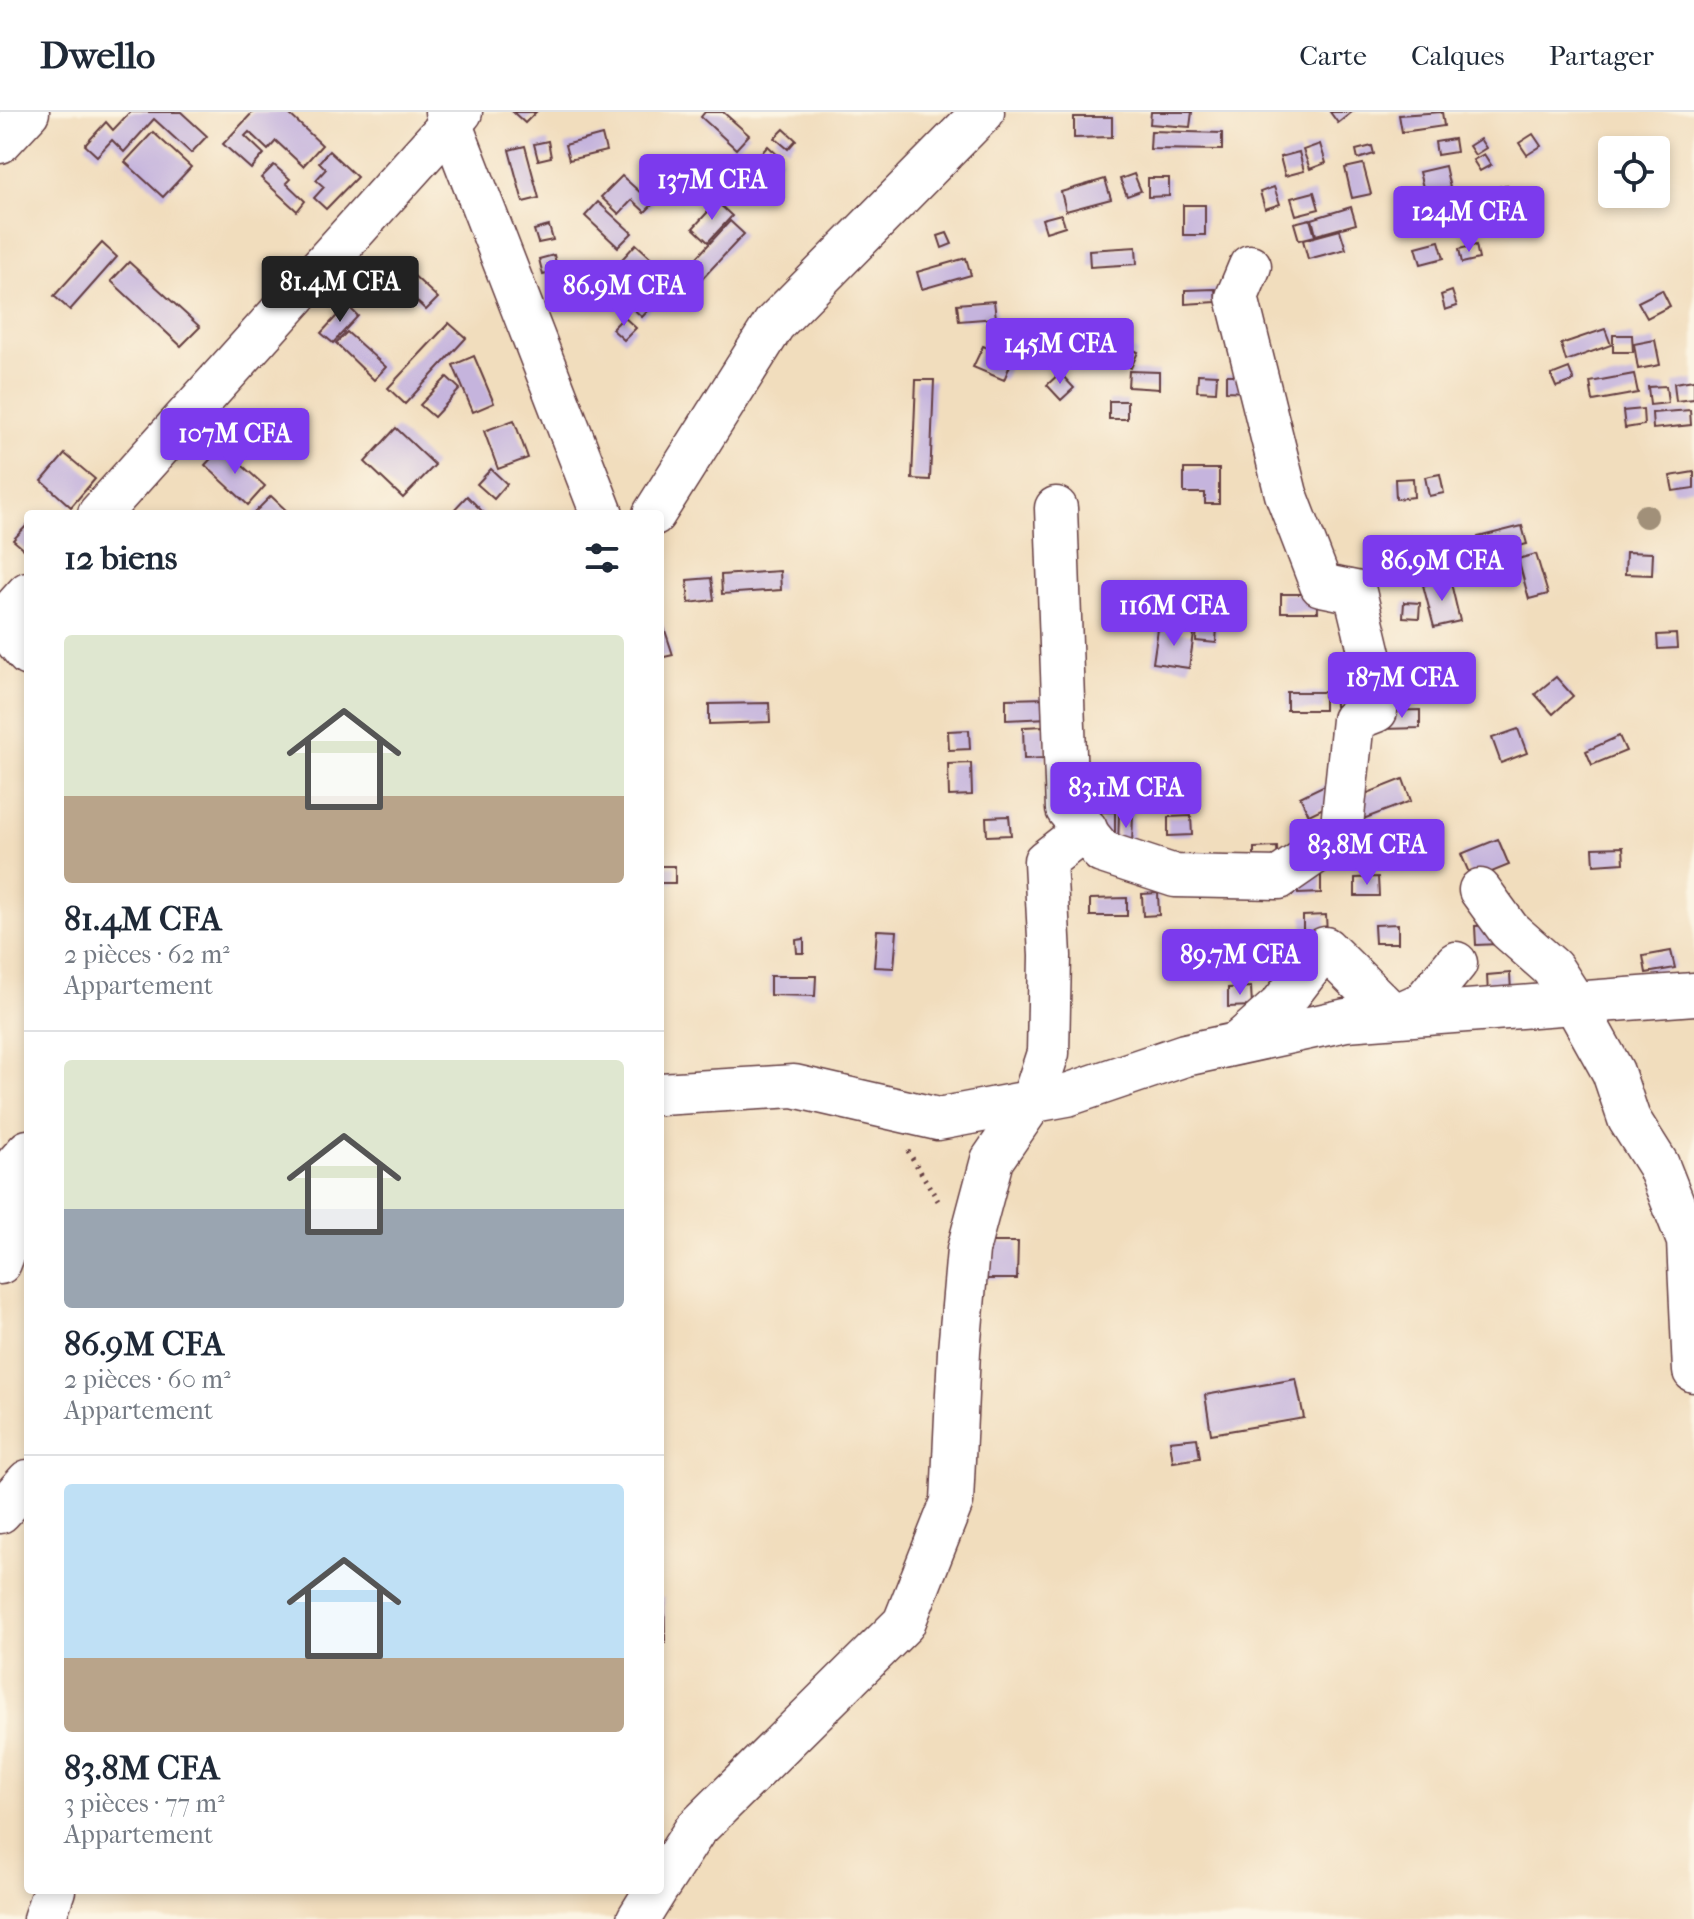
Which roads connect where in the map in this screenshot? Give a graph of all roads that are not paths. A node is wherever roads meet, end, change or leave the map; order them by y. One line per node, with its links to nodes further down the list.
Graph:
1 (28, 112): 4 (street)
2 (983, 112): 9 (street)
3 (452, 116): 7 (street); 8 (street)
4 (0, 142)
5 (1250, 266): 12 (street)
6 (1056, 508): 12 (street)
7 (103, 510)
8 (600, 510)
9 (657, 510)
10 (10, 612): 11 (street)
11 (24, 645)
12 (1086, 829): 20 (street)
13 (1480, 890): 16 (street)
14 (1456, 963): 17 (street)
15 (1694, 994): 16 (street)
16 (1574, 1002): 17 (street); 25 (street)
17 (1394, 1016): 18 (street); 18 (street)
18 (1237, 1043): 20 (street)
19 (664, 1094): 20 (street)
20 (1032, 1102): 28 (street)
21 (24, 1156): 22 (street)
22 (0, 1183)
23 (24, 1199): 24 (street)
24 (0, 1263)
25 (1694, 1371)
26 (24, 1485): 27 (street)
27 (0, 1512)
28 (664, 1878)
29 (53, 1894): 31 (street)
30 (654, 1894): 32 (street)
31 (44, 1919)
32 (638, 1919)

